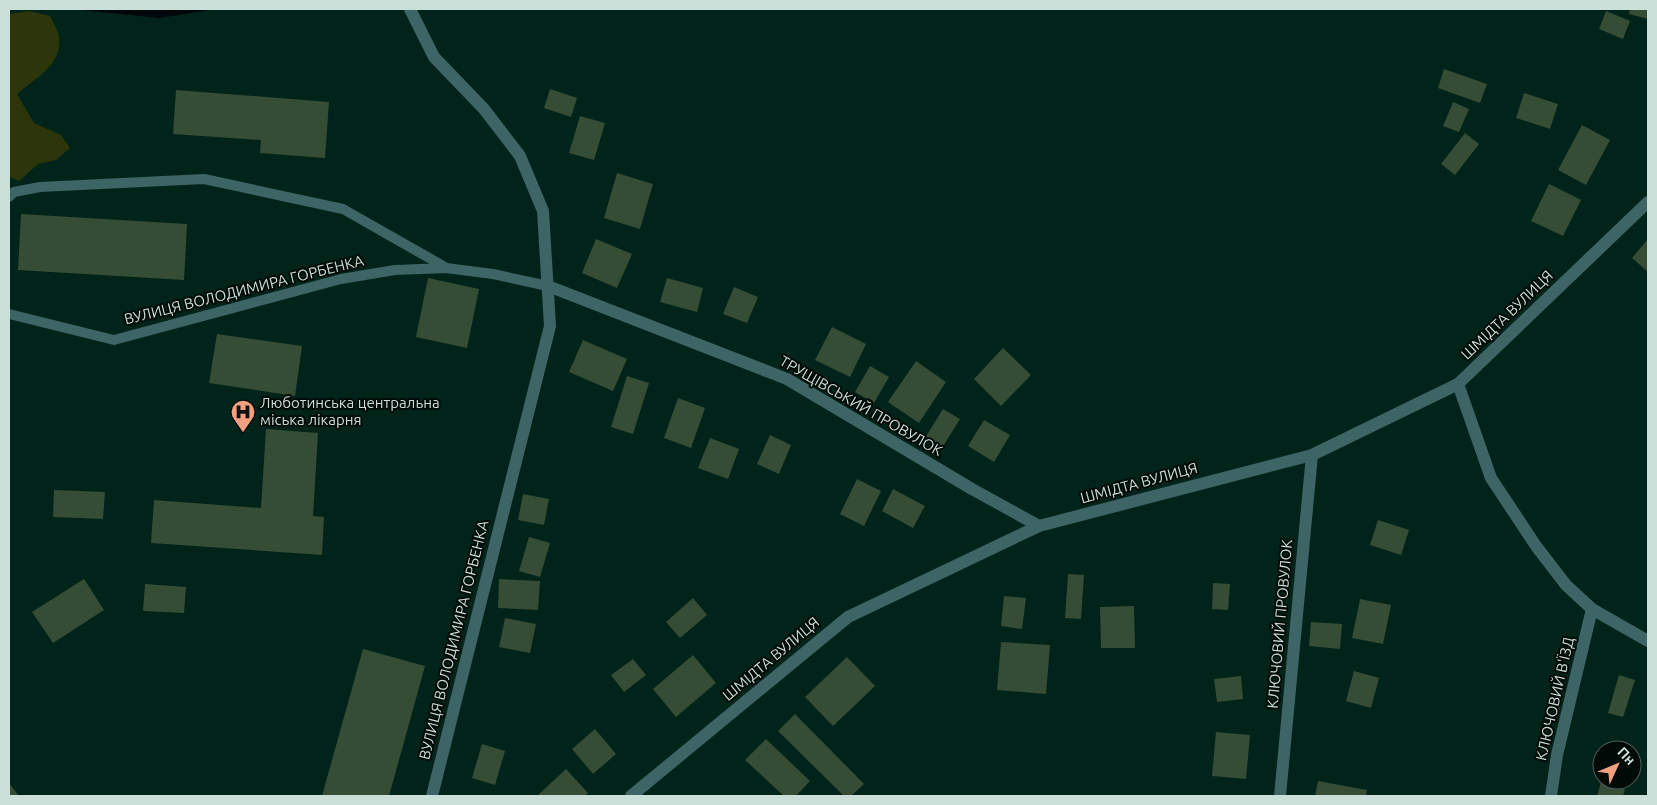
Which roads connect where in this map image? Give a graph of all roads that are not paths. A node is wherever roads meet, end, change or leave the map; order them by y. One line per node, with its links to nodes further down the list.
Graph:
1 (410, 9): 5 (street, ВУЛИЦЯ ВОЛОДИМИРА ГОРБЕНКА)
2 (9, 197): 4 (lane)
3 (1648, 202): 7 (street, ШМІДТА ВУЛИЦЯ)
4 (446, 268): 5 (lane, ВУЛИЦЯ ВОЛОДИМИРА ГОРБЕНКА); 6 (lane, ВУЛИЦЯ ВОЛОДИМИРА ГОРБЕНКА)
5 (548, 286): 9 (street, ТРУЩІВСЬКИЙ ПРОВУЛОК); 12 (street, ВУЛИЦЯ ВОЛОДИМИРА ГОРБЕНКА)
6 (10, 312)
7 (1458, 384): 8 (street, ШМІДТА ВУЛИЦЯ); 10 (street)
8 (1312, 454): 9 (street, ШМІДТА ВУЛИЦЯ); 14 (street, КЛЮЧОВИЙ ПРОВУЛОК)
9 (1039, 526): 13 (street, ШМІДТА ВУЛИЦЯ)
10 (1592, 609): 11 (street); 15 (street, КЛЮЧОВИЙ В'ЇЗД)
11 (1648, 641)
12 (432, 796)
13 (631, 796)
14 (1280, 796)
15 (1551, 796)

